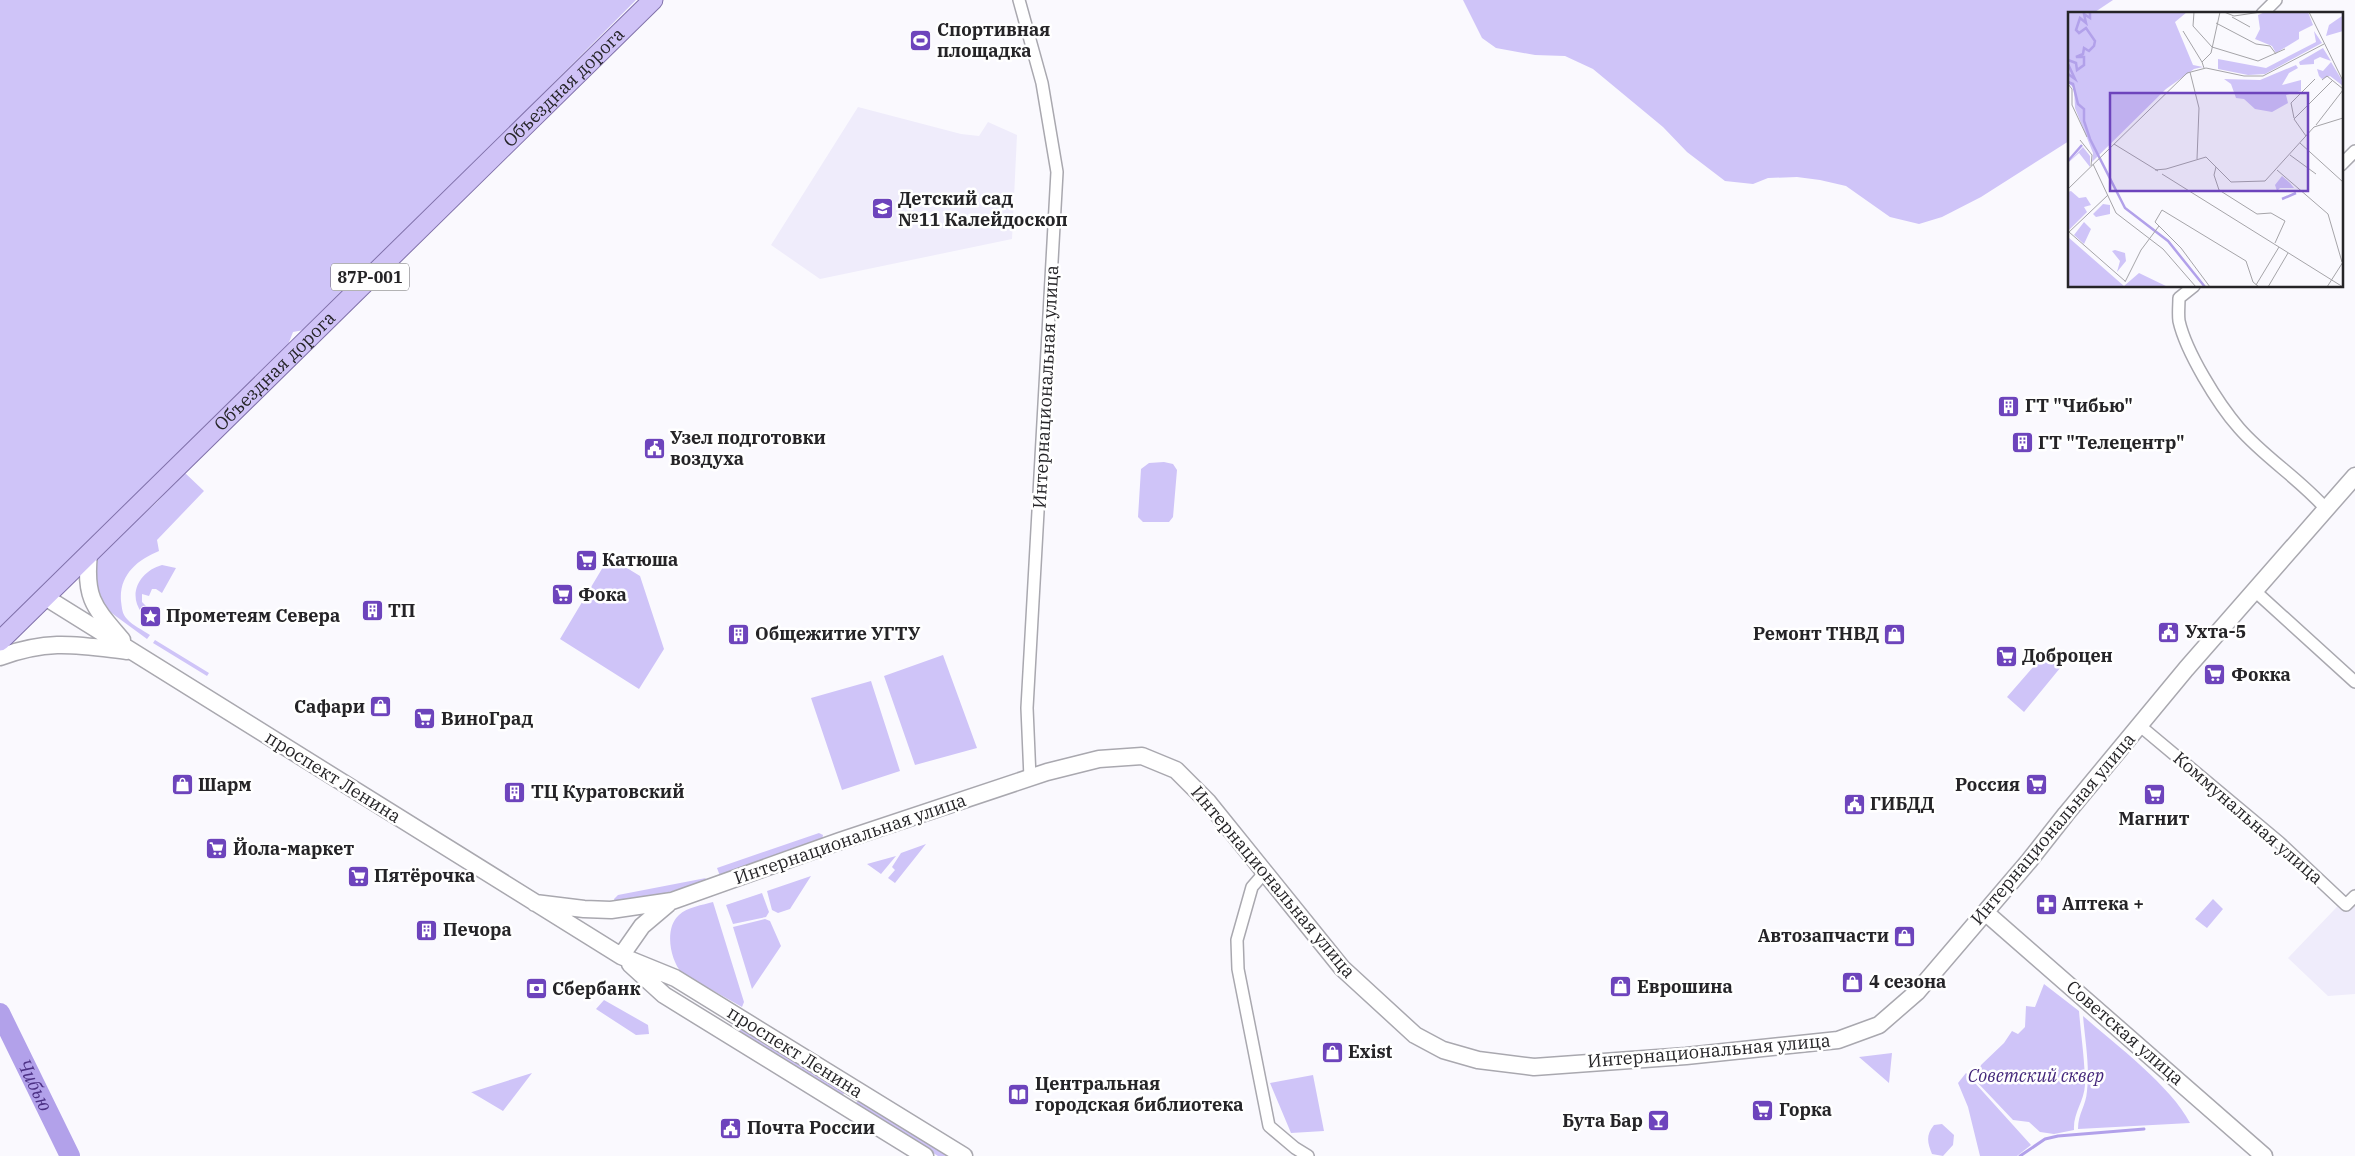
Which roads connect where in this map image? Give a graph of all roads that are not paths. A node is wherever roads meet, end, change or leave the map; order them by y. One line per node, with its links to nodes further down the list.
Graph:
1 (654, 0): 10 (main road, Объездная дорога / 87Р-001)
2 (1019, 0): 18 (street, Интернациональная улица)
3 (2276, 0): 4 (street)
4 (2264, 12)
5 (2355, 151): 6 (street)
6 (2342, 164)
7 (2179, 292): 9 (street)
8 (2355, 476): 9 (main road, Интернациональная улица)
9 (2326, 510): 11 (main road, Интернациональная улица)
10 (89, 554): 12 (main road, 87Р-001); 14 (main road)
11 (2256, 592): 16 (street); 17 (main road, Интернациональная улица)
12 (45, 598): 13 (main road, 87Р-001); 14 (main road, проспект Ленина)
13 (0, 641)
14 (132, 652): 15 (main road); 22 (main road, проспект Ленина)
15 (0, 657)
16 (2355, 682)
17 (2139, 725): 20 (street, Коммунальная улица); 23 (main road, Интернациональная улица)
18 (1030, 778): 19 (main road, Интернациональная улица); 21 (main road, Интернациональная улица)
19 (1265, 872): 23 (main road, Интернациональная улица); 27 (street)
20 (2355, 896)
21 (672, 901): 22 (main road, Интернациональная улица); 24 (main road, Интернациональная улица)
22 (535, 902): 24 (main road, проспект Ленина)
23 (1985, 912): 28 (main road, Советская улица)
24 (621, 956): 25 (main road, проспект Ленина); 26 (main road, проспект Ленина)
25 (925, 1156)
26 (964, 1156)
27 (1308, 1156)
28 (2264, 1156)

